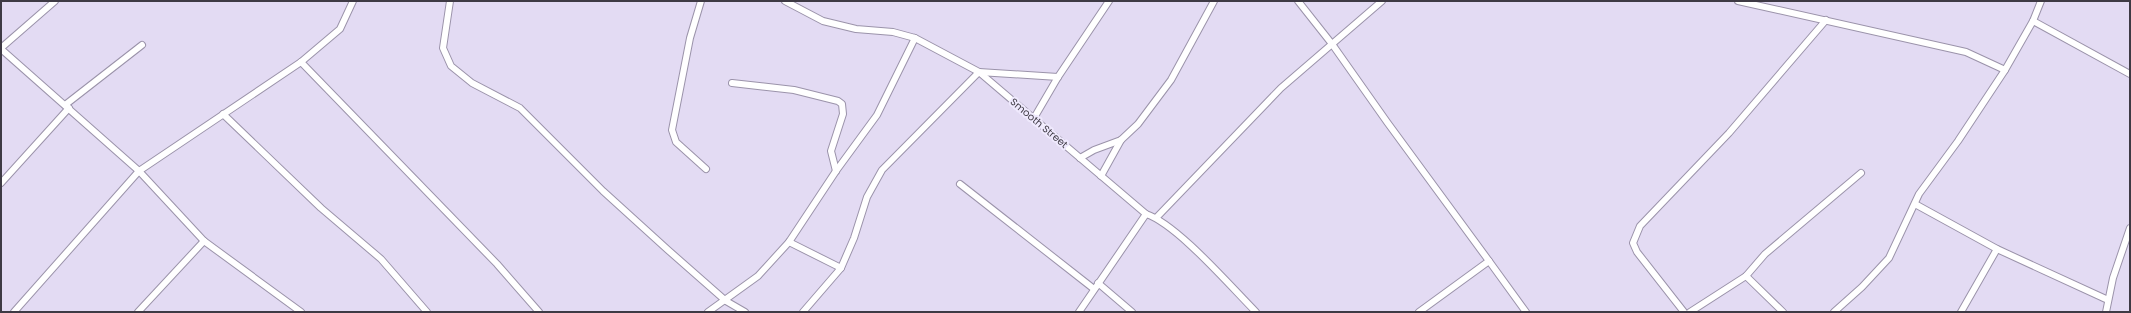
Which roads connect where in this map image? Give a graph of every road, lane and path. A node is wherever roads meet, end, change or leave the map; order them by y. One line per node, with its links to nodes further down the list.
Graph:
1 (55, 1): 17 (street)
2 (353, 1): 18 (street)
3 (450, 1): 49 (street)
4 (701, 1): 29 (street)
5 (786, 1): 14 (street, Smooth Street)
6 (1109, 1): 22 (street)
7 (1214, 1): 27 (street)
8 (1298, 1): 15 (street)
9 (1382, 1): 15 (street)
10 (1738, 1): 12 (street)
11 (2041, 1): 13 (street)
12 (1826, 20): 19 (street); 63 (street)
13 (2033, 22): 19 (street); 21 (street)
14 (915, 38): 20 (street, Smooth Street); 31 (street)
15 (1332, 44): 38 (street); 43 (street)
16 (142, 45): 24 (street)
17 (1, 49): 24 (street)
18 (301, 62): 25 (street); 54 (street)
19 (2005, 70): 36 (street)
20 (979, 72): 22 (street); 26 (street, Smooth Street); 44 (street)
21 (2130, 74)
22 (1058, 77): 26 (street)
23 (732, 83): 31 (street)
24 (67, 107): 30 (street); 34 (street)
25 (223, 114): 30 (street); 53 (street)
26 (1034, 118): 28 (street, Smooth Street)
27 (1121, 140): 28 (street); 33 (street)
28 (1080, 158): 33 (street, Smooth Street)
29 (706, 169)
30 (139, 171): 40 (street); 50 (street)
31 (836, 171): 41 (street)
32 (1861, 173): 45 (street)
33 (1101, 176): 37 (street, Smooth Street)
34 (1, 183)
35 (960, 184): 47 (street)
36 (1915, 204): 42 (street); 66 (street)
37 (1146, 214): 38 (street, Smooth Street); 46 (street)
38 (1157, 218): 60 (street, Smooth Street)
39 (2130, 228): 48 (street)
40 (204, 241): 51 (street); 52 (street)
41 (789, 242): 44 (street); 49 (street)
42 (1997, 249): 48 (street); 67 (street)
43 (1489, 261): 61 (street); 62 (street)
44 (841, 268): 57 (street)
45 (1746, 276): 64 (street); 65 (street)
46 (1098, 283): 47 (street); 59 (street)
47 (1094, 289): 58 (street)
48 (2108, 300): 68 (street)
49 (726, 301): 55 (street); 56 (street)
50 (14, 312)
51 (138, 312)
52 (300, 312)
53 (427, 312)
54 (539, 312)
55 (708, 312)
56 (745, 312)
57 (804, 312)
58 (1079, 312)
59 (1132, 312)
60 (1256, 312)
61 (1419, 312)
62 (1526, 312)
63 (1684, 312)
64 (1690, 312)
65 (1783, 312)
66 (1834, 312)
67 (1961, 312)
68 (2106, 312)

